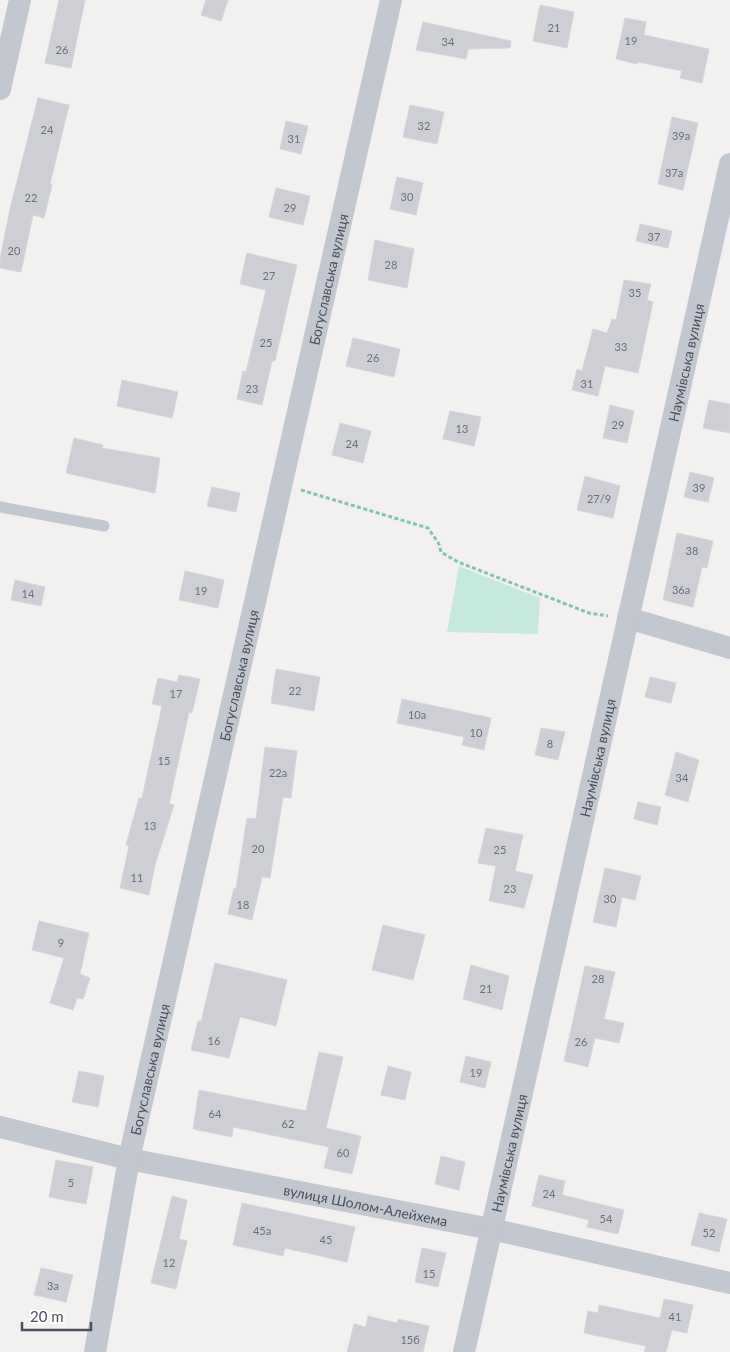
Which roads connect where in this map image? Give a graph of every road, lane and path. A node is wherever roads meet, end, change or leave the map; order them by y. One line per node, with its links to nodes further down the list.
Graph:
1 (20, 0): 3 (street)
2 (392, 0): 5 (street, Богуславська вулиця)
3 (0, 89)
4 (730, 164): 8 (street, Наумівська вулиця)
5 (282, 484): 8 (path); 11 (street, Богуславська вулиця)
6 (0, 507): 7 (lane)
7 (104, 526)
8 (628, 620): 9 (street); 12 (street, Наумівська вулиця)
9 (730, 648)
10 (0, 1127): 11 (street, вулиця Шолом-Алейхема)
11 (128, 1158): 12 (street, вулиця Шолом-Алейхема); 14 (street, Богуславська вулиця)
12 (491, 1229): 13 (street, вулиця Шолом-Алейхема); 15 (street, Наумівська вулиця)
13 (730, 1282)
14 (95, 1352)
15 (464, 1352)

